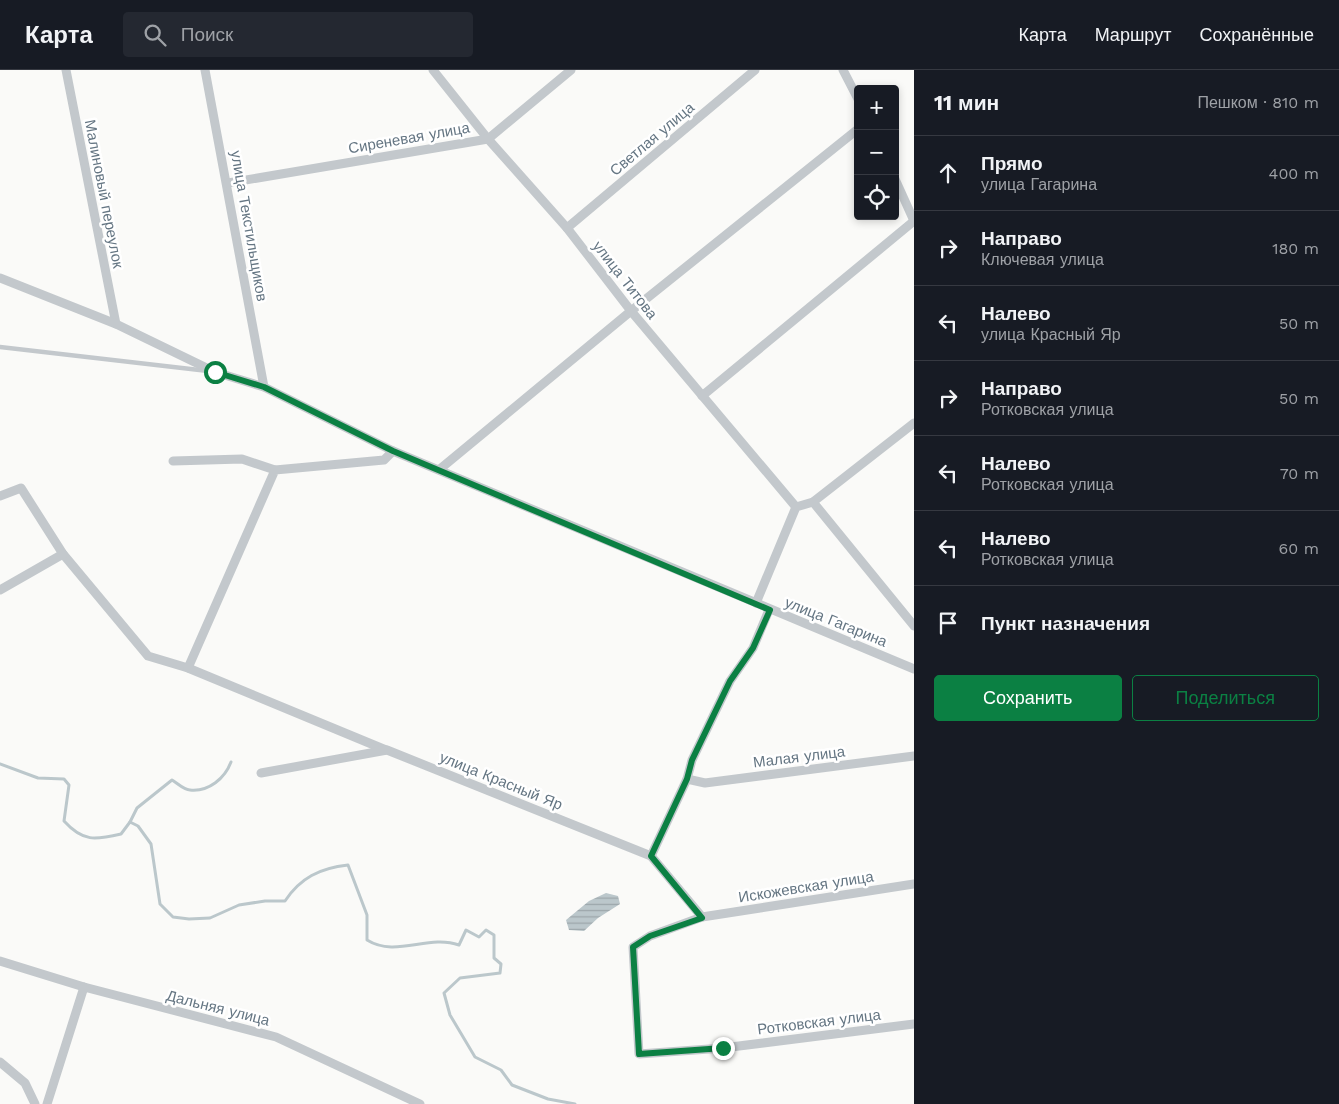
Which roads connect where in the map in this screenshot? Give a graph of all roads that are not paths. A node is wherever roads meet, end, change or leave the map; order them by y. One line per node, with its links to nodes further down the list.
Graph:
1 (66, 70): 16 (street, Малиновый переулок)
2 (205, 70): 10 (street, улица Текстильщиков)
3 (433, 70): 9 (street, улица Титова)
4 (571, 70): 9 (street, Сиреневая улица)
5 (754, 70): 13 (street, Светлая улица)
6 (843, 70): 7 (street)
7 (854, 91)
8 (857, 130): 15 (street)
9 (488, 139): 10 (street, Сиреневая улица); 13 (street, улица Титова)
10 (228, 183): 19 (street, улица Текстильщиков)
11 (899, 188): 12 (street)
12 (914, 221): 20 (street)
13 (567, 228): 15 (street, улица Титова)
14 (0, 278): 16 (street, улица Гагарина)
15 (631, 311): 20 (street, улица Титова); 25 (street)
16 (116, 324): 18 (street, улица Гагарина)
17 (0, 347): 18 (lane)
18 (215, 372): 19 (street, улица Гагарина)
19 (264, 387): 22 (street, улица Гагарина)
20 (702, 396): 28 (street, улица Титова)
21 (914, 423): 27 (street)
22 (393, 451): 24 (street); 25 (street, улица Гагарина)
23 (173, 461): 24 (street)
24 (275, 470): 34 (street)
25 (440, 470): 31 (street, улица Гагарина)
26 (0, 496): 29 (street, улица Красный Яр)
27 (813, 502): 28 (street); 33 (street)
28 (796, 507): 31 (street)
29 (63, 554): 30 (street); 34 (street, улица Красный Яр)
30 (0, 590)
31 (756, 603): 32 (street, улица Гагарина)
32 (770, 610): 35 (street, улица Гагарина); 39 (street)
33 (914, 626)
34 (188, 668): 36 (street, улица Красный Яр)
35 (914, 669)
36 (387, 750): 38 (street); 40 (street, улица Красный Яр)
37 (914, 756): 39 (street, Малая улица)
38 (261, 773)
39 (687, 779): 40 (street)
40 (651, 856): 42 (street, улица Красный Яр)
41 (914, 884): 42 (street, Искожевская улица)
42 (702, 918): 45 (street, Ротковская улица)
43 (0, 961): 44 (street, Дальняя улица)
44 (84, 987): 48 (street); 49 (street, Дальняя улица)
45 (914, 1024)
46 (0, 1062): 47 (street)
47 (35, 1104)
48 (47, 1104)
49 (420, 1104)

